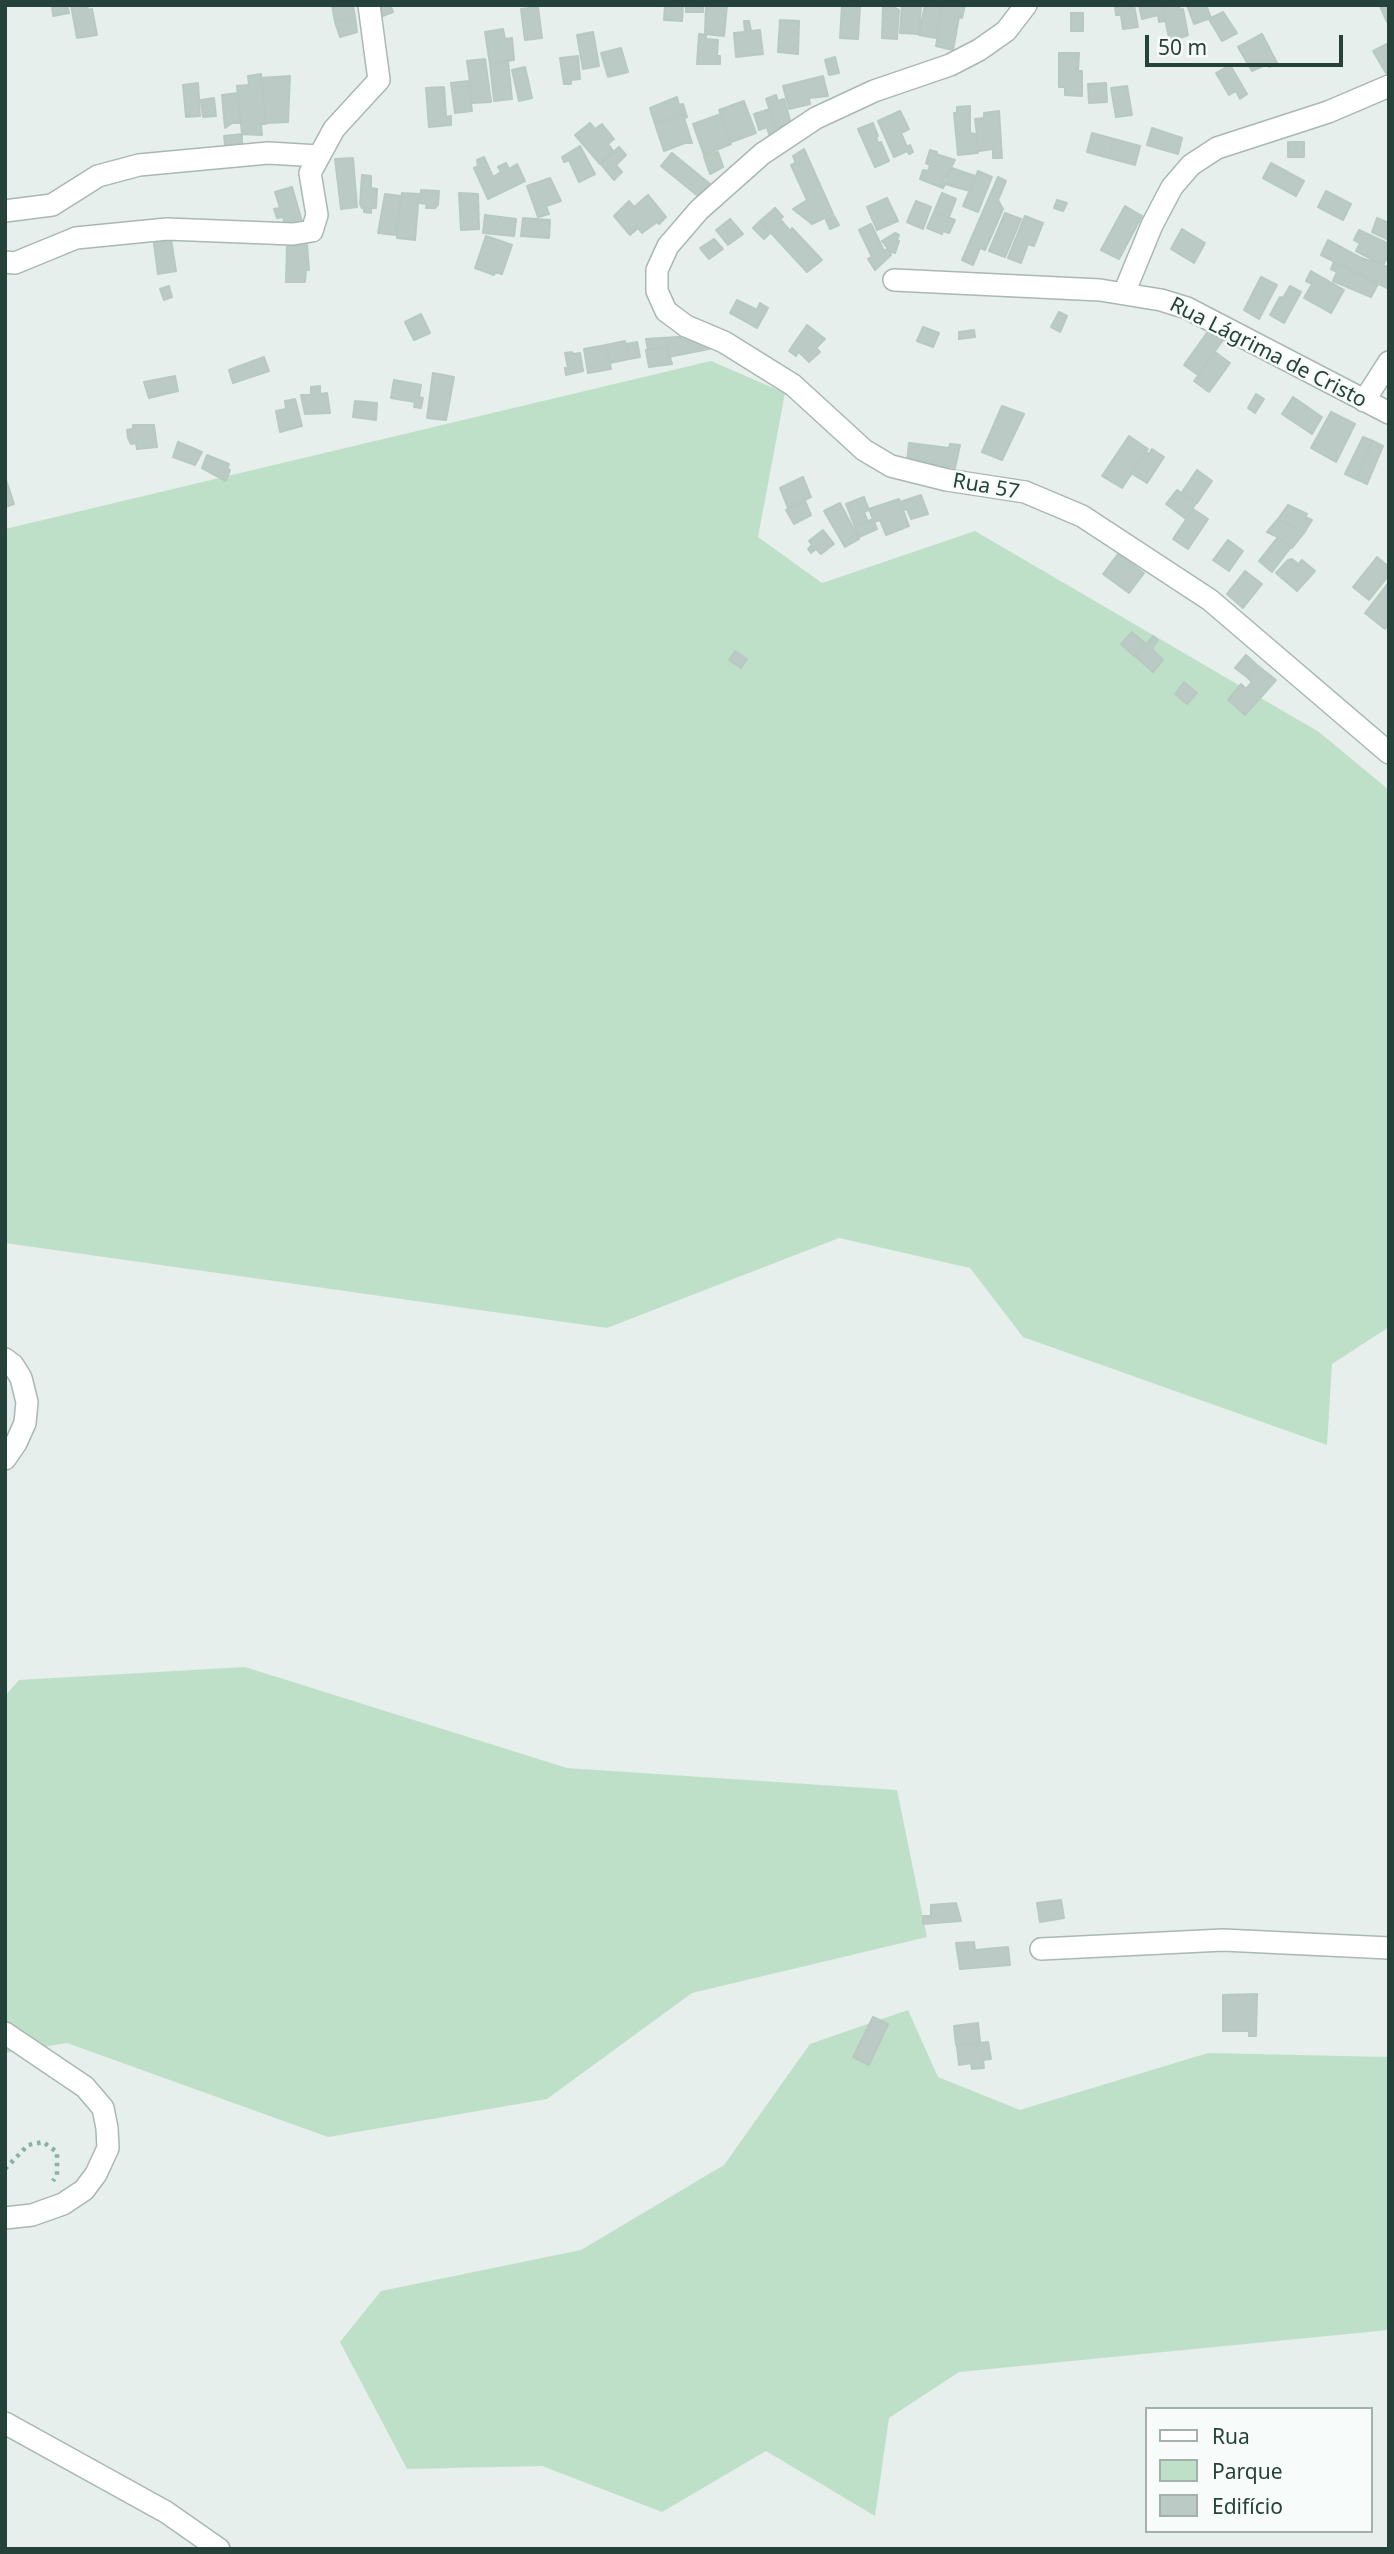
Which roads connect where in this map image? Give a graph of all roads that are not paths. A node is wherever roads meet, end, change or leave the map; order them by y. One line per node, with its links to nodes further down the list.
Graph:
1 (369, 5): 4 (street)
2 (1026, 5): 12 (street, Rua 57)
3 (1389, 86): 8 (street)
4 (319, 156): 5 (street); 6 (street)
5 (5, 211)
6 (5, 262)
7 (894, 280): 8 (street, Rua Lágrima de Cristo)
8 (1124, 293): 10 (street, Rua Lágrima de Cristo)
9 (1389, 362): 10 (street)
10 (1364, 401): 11 (street, Rua Lágrima de Cristo)
11 (1389, 413)
12 (1389, 753)
13 (5, 1359): 14 (street)
14 (5, 1459)
15 (1389, 1948): 16 (street)
16 (1041, 1949)
17 (5, 2033): 18 (street)
18 (5, 2218)
19 (5, 2423): 20 (street)
20 (219, 2549)

